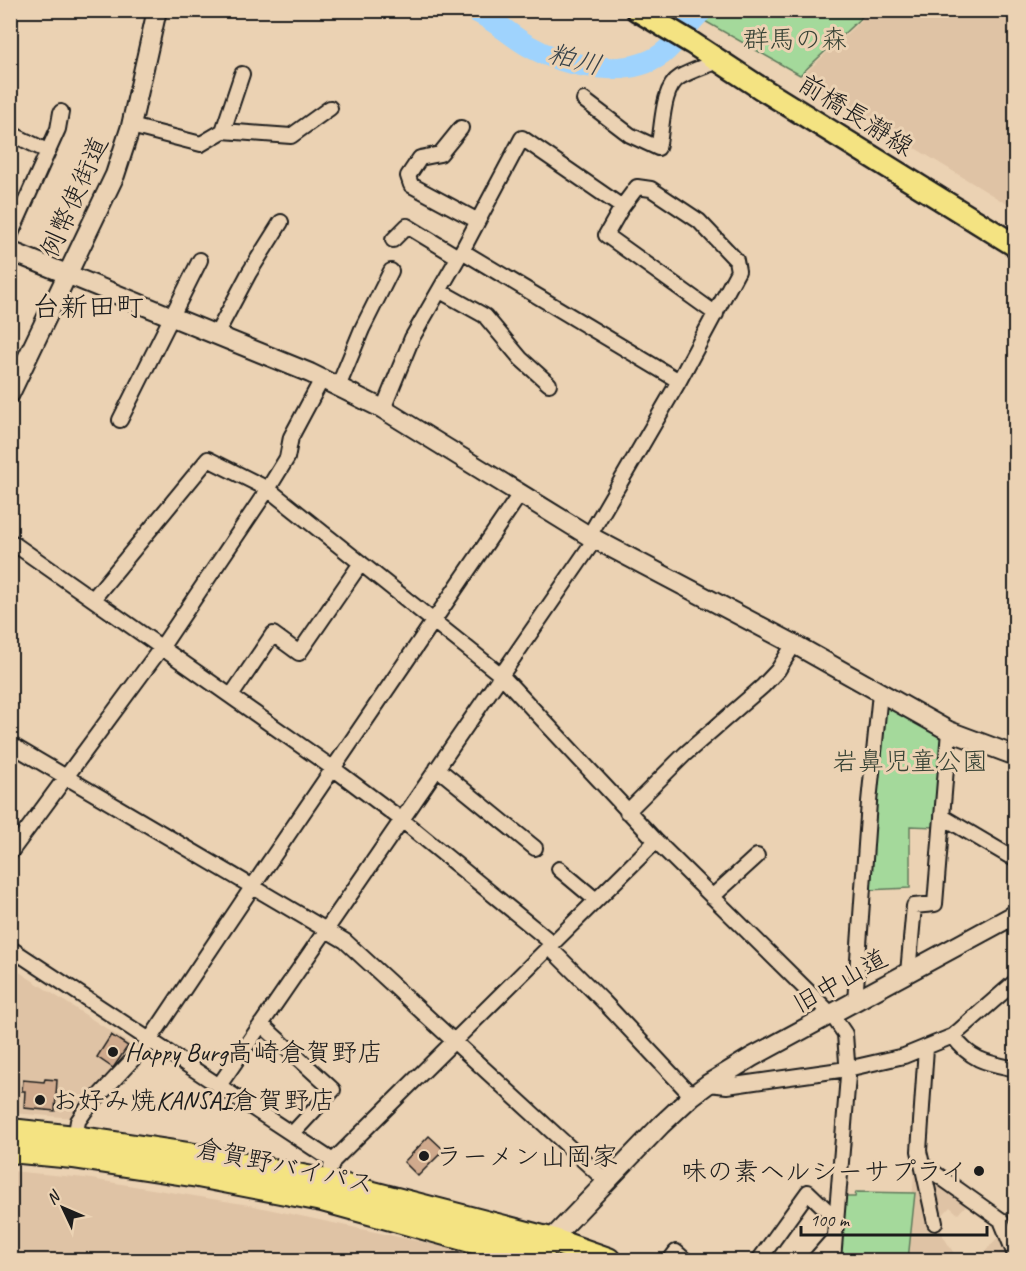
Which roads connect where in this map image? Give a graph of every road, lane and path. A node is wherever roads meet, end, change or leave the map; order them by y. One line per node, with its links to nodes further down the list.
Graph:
1 (157, 10): 8 (street, 例幣使街道)
2 (637, 10): 3 (main road, 前橋長瀞線)
3 (720, 60): 5 (street); 18 (main road, 前橋長瀞線)
4 (242, 74): 10 (street)
5 (584, 100)
6 (330, 108): 10 (street)
7 (61, 112): 12 (street)
8 (131, 126): 10 (street); 23 (street, 例幣使街道)
9 (461, 128): 14 (street)
10 (223, 131)
11 (10, 133): 12 (street)
12 (47, 151): 16 (street)
13 (622, 207): 14 (street); 25 (street); 25 (street)
14 (478, 221): 20 (street)
15 (281, 222): 27 (street)
16 (10, 236)
17 (393, 240): 20 (street)
18 (1016, 246)
19 (10, 251): 23 (street)
20 (460, 254): 24 (street); 28 (street)
21 (200, 260): 26 (street)
22 (391, 272): 29 (street)
23 (67, 275): 26 (street); 31 (street, 例幣使街道)
24 (440, 291): 30 (street); 32 (street)
25 (716, 314): 28 (street)
26 (172, 317): 27 (street); 33 (street)
27 (216, 335): 29 (street)
28 (679, 381): 36 (street)
29 (330, 383): 32 (street); 34 (street)
30 (549, 384)
31 (10, 394)
32 (383, 409): 35 (street)
33 (120, 420)
34 (268, 489): 38 (street); 39 (street); 42 (street)
35 (520, 494): 36 (street); 40 (street)
36 (592, 537): 41 (street); 43 (street)
37 (10, 541): 39 (street)
38 (361, 563): 40 (street); 45 (street)
39 (93, 599): 42 (street)
40 (435, 622): 43 (street); 50 (street)
41 (794, 644): 44 (street); 52 (street)
42 (161, 648): 45 (street); 51 (street)
43 (501, 675): 49 (street); 52 (street)
44 (880, 693): 46 (street); 70 (street)
45 (231, 696): 50 (street)
46 (949, 731): 48 (street); 53 (street)
47 (10, 744): 51 (street)
48 (1016, 756)
49 (438, 768): 54 (street); 56 (street)
50 (334, 769): 54 (street); 61 (street)
51 (65, 776): 57 (street); 61 (street)
52 (627, 812): 55 (street)
53 (942, 817): 59 (street); 68 (street)
54 (402, 820): 65 (street); 66 (street)
55 (656, 841): 62 (street); 63 (street)
56 (535, 848)
57 (10, 853)
58 (757, 856): 62 (street)
59 (1016, 860)
60 (559, 869): 63 (street)
61 (253, 886): 65 (street); 74 (street)
62 (712, 897): 71 (street)
63 (596, 900): 66 (street)
64 (1016, 914): 68 (street, 旧中山道)
65 (326, 929): 72 (street); 75 (street)
66 (551, 945): 75 (street); 81 (street)
67 (10, 948): 74 (street)
68 (908, 973): 70 (street, 旧中山道)
69 (1016, 981): 73 (street)
70 (855, 1002): 71 (street, 旧中山道)
71 (832, 1015): 78 (street); 79 (street, 旧中山道)
72 (261, 1024): 80 (street); 83 (street)
73 (953, 1036): 76 (street); 77 (street)
74 (150, 1039): 80 (street); 84 (street)
75 (456, 1042): 87 (street); 88 (street)
76 (926, 1048): 78 (street); 86 (street)
77 (1016, 1069)
78 (847, 1070): 79 (street); 89 (street)
79 (708, 1084): 81 (street, 旧中山道)
80 (218, 1087): 83 (street)
81 (692, 1096): 88 (street, 旧中山道)
82 (10, 1131): 84 (highway, 倉賀野バイパス)
83 (292, 1134): 87 (street)
84 (75, 1138): 87 (highway, 倉賀野バイパス)
85 (10, 1149): 92 (highway, 倉賀野バイパス)
86 (922, 1164): 90 (street); 93 (street)
87 (330, 1172): 92 (highway, 倉賀野バイパス)
88 (607, 1182): 92 (street)
89 (835, 1218): 91 (street); 97 (street)
90 (935, 1223)
91 (835, 1237): 98 (street); 99 (street)
92 (540, 1255): 94 (highway, 倉賀野バイパス)
93 (1016, 1257)
94 (608, 1260)
95 (670, 1260): 96 (street)
96 (685, 1260)
97 (759, 1260)
98 (815, 1260)
99 (833, 1260)

